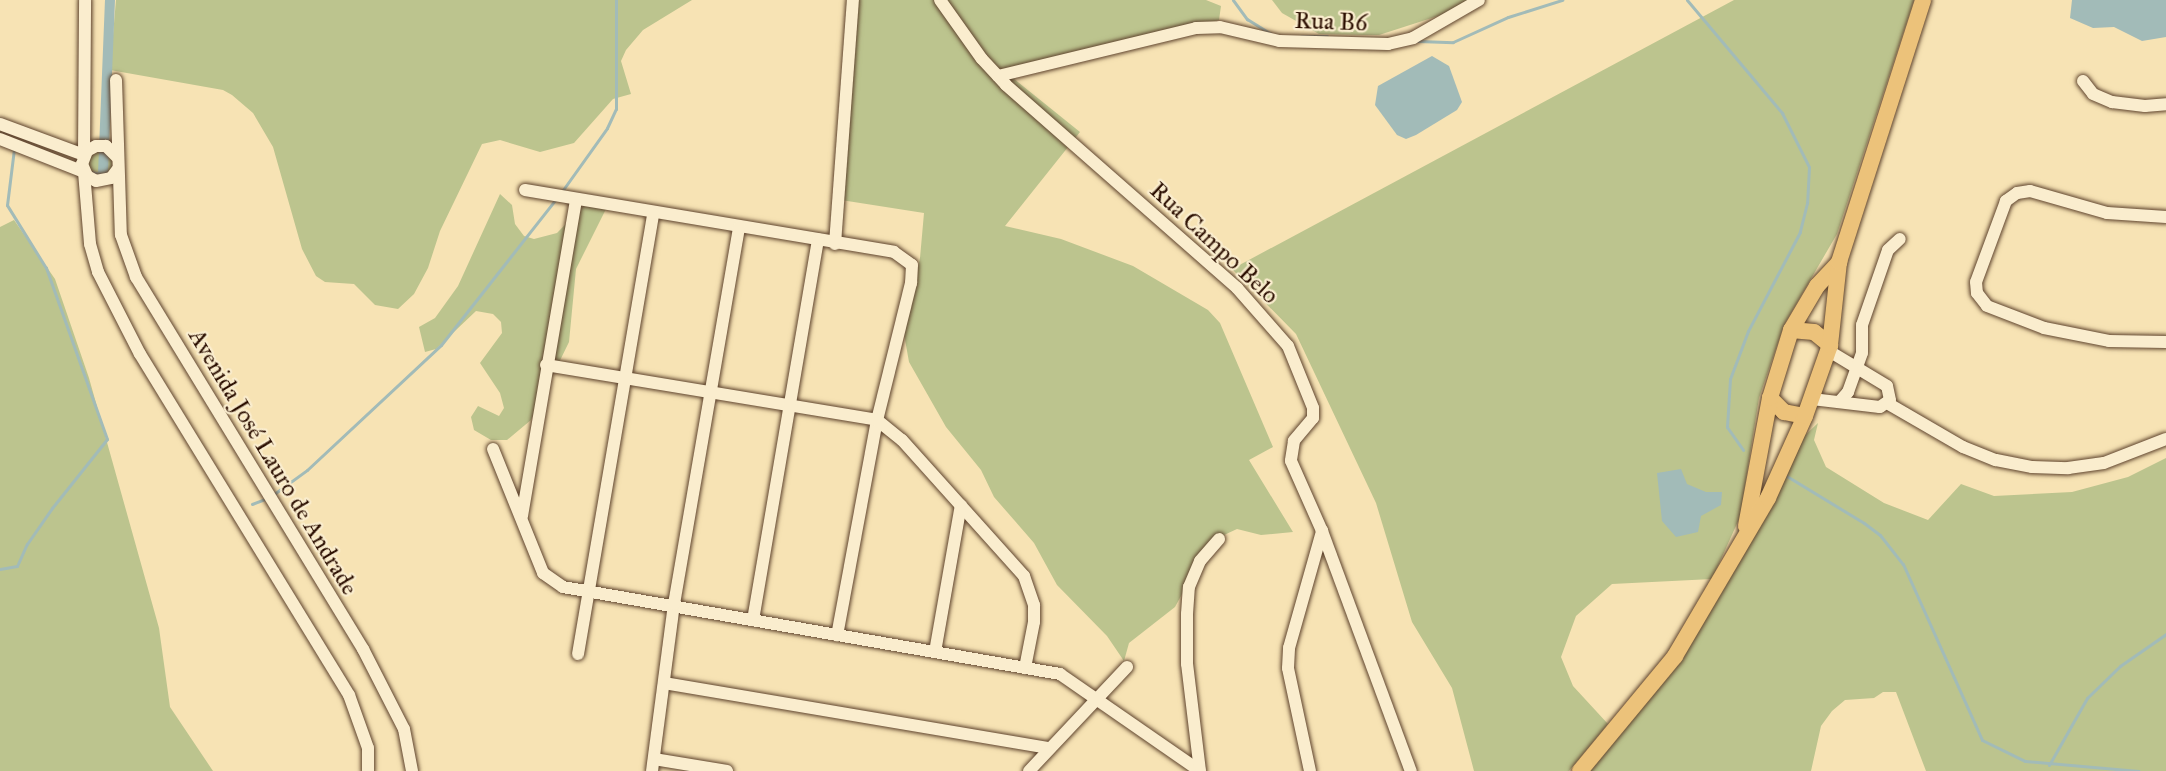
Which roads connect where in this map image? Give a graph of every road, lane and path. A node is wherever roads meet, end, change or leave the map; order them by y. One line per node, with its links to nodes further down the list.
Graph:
1 (85, 0): 12 (street)
2 (853, 0): 22 (street)
3 (940, 0): 6 (street, Rua Campo Belo)
4 (1479, 0): 6 (street, Rua B6)
5 (1923, 0): 23 (main road)
6 (998, 76): 42 (street, Rua Campo Belo)
7 (116, 80): 13 (street, Avenida José Lauro de Andrade)
8 (2083, 81): 9 (street)
9 (2166, 104)
10 (0, 124): 12 (street)
11 (0, 139): 14 (street)
12 (84, 155): 13 (street); 14 (street)
13 (117, 163): 14 (street); 58 (street, Avenida José Lauro de Andrade)
14 (84, 172): 57 (street)
15 (525, 190): 16 (street)
16 (570, 200): 17 (street); 27 (street)
17 (653, 214): 19 (street); 29 (street)
18 (2166, 217): 25 (street)
19 (739, 227): 21 (street); 30 (street)
20 (1900, 239): 28 (street)
21 (818, 240): 22 (street); 35 (street)
22 (836, 244): 37 (street)
23 (1839, 262): 24 (main road); 26 (main road)
24 (1791, 330): 26 (main road); 31 (main road)
25 (2166, 342)
26 (1829, 348): 28 (street); 32 (main road)
27 (546, 365): 29 (street); 41 (street)
28 (1854, 368): 33 (street); 34 (street)
29 (624, 378): 30 (street); 45 (street)
30 (713, 392): 35 (street); 46 (street)
31 (1770, 398): 36 (main road); 44 (main road)
32 (1812, 399): 33 (street); 36 (main road)
33 (1841, 400): 34 (street)
34 (1887, 403): 38 (street)
35 (787, 404): 37 (street); 47 (street)
36 (1805, 416): 44 (main road)
37 (877, 420): 40 (street); 48 (street)
38 (2166, 439)
39 (493, 449): 41 (street)
40 (961, 505): 49 (street); 52 (street)
41 (521, 518): 45 (street)
42 (1322, 531): 62 (street); 63 (street, Rua Campo Belo)
43 (1219, 539): 61 (street)
44 (1741, 544): 64 (main road)
45 (588, 591): 46 (street); 50 (street)
46 (674, 604): 47 (street); 53 (street)
47 (753, 620): 48 (street)
48 (837, 635): 49 (street)
49 (935, 652): 52 (street)
50 (578, 654)
51 (1127, 667): 54 (street)
52 (1025, 668): 54 (street)
53 (664, 683): 55 (street); 56 (street)
54 (1097, 702): 55 (street); 61 (street)
55 (1048, 748): 60 (street)
56 (653, 765): 59 (street)
57 (368, 771)
58 (412, 771)
59 (728, 771)
60 (1029, 771)
61 (1200, 771)
62 (1310, 771)
63 (1411, 771)
64 (1580, 771)

